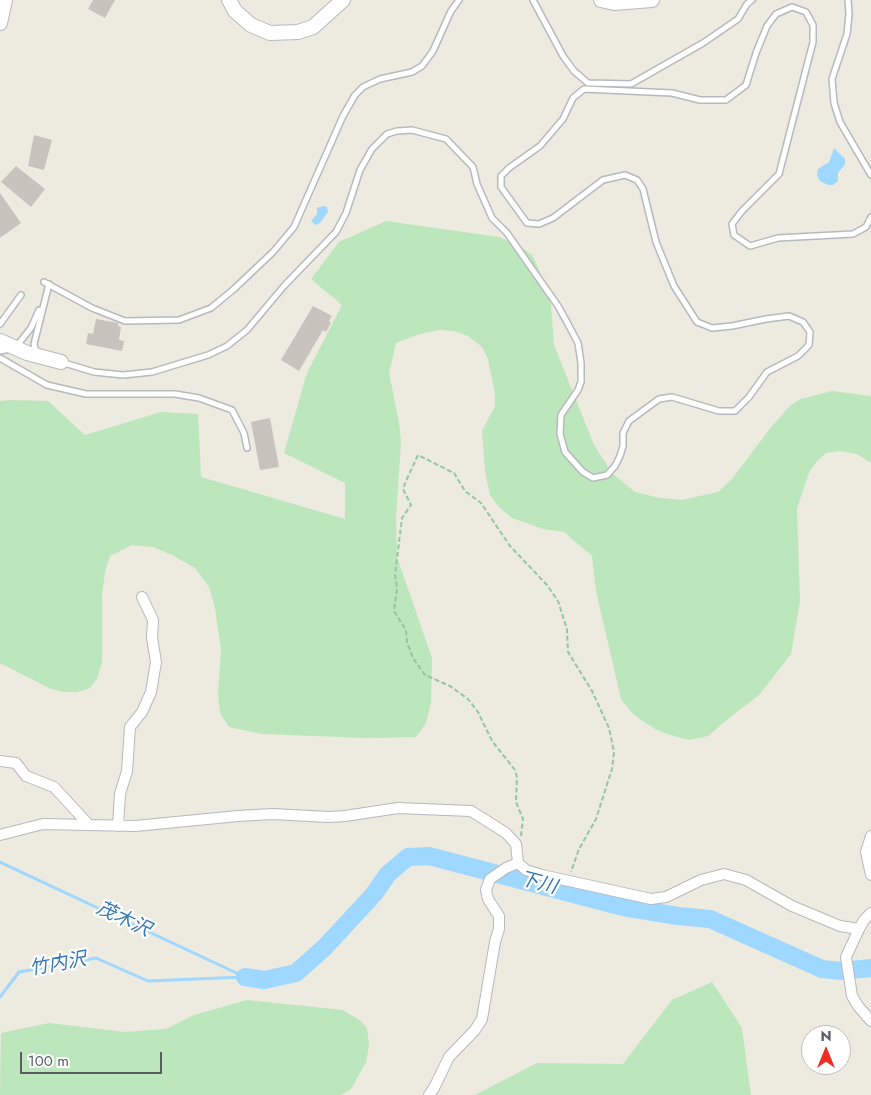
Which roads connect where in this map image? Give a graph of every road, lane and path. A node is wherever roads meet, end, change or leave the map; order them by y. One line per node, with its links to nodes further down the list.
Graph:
1 (5, 0): 10 (street)
2 (229, 0): 3 (street)
3 (342, 0)
4 (459, 0): 14 (lane)
5 (532, 0): 8 (lane)
6 (601, 0): 7 (street)
7 (652, 0)
8 (752, 0)
9 (848, 0): 11 (lane)
10 (0, 23)
11 (871, 175)
12 (871, 217): 21 (lane)
13 (21, 295): 15 (lane)
14 (43, 303): 17 (lane); 19 (lane)
15 (0, 324)
16 (0, 340): 17 (street)
17 (15, 348): 18 (lane); 19 (street)
18 (0, 351)
19 (36, 355): 21 (street)
20 (0, 358): 22 (lane)
21 (61, 362)
22 (247, 448)
23 (142, 597): 26 (street)
24 (0, 762): 25 (street)
25 (89, 825): 26 (street); 27 (street)
26 (118, 826): 29 (street)
27 (0, 835)
28 (871, 836): 31 (street)
29 (516, 844): 30 (street); 32 (path)
30 (518, 863): 32 (street); 36 (street)
31 (871, 875)
32 (570, 882): 34 (street)
33 (871, 914): 34 (street)
34 (859, 929): 35 (street)
35 (871, 1022)
36 (429, 1095)

